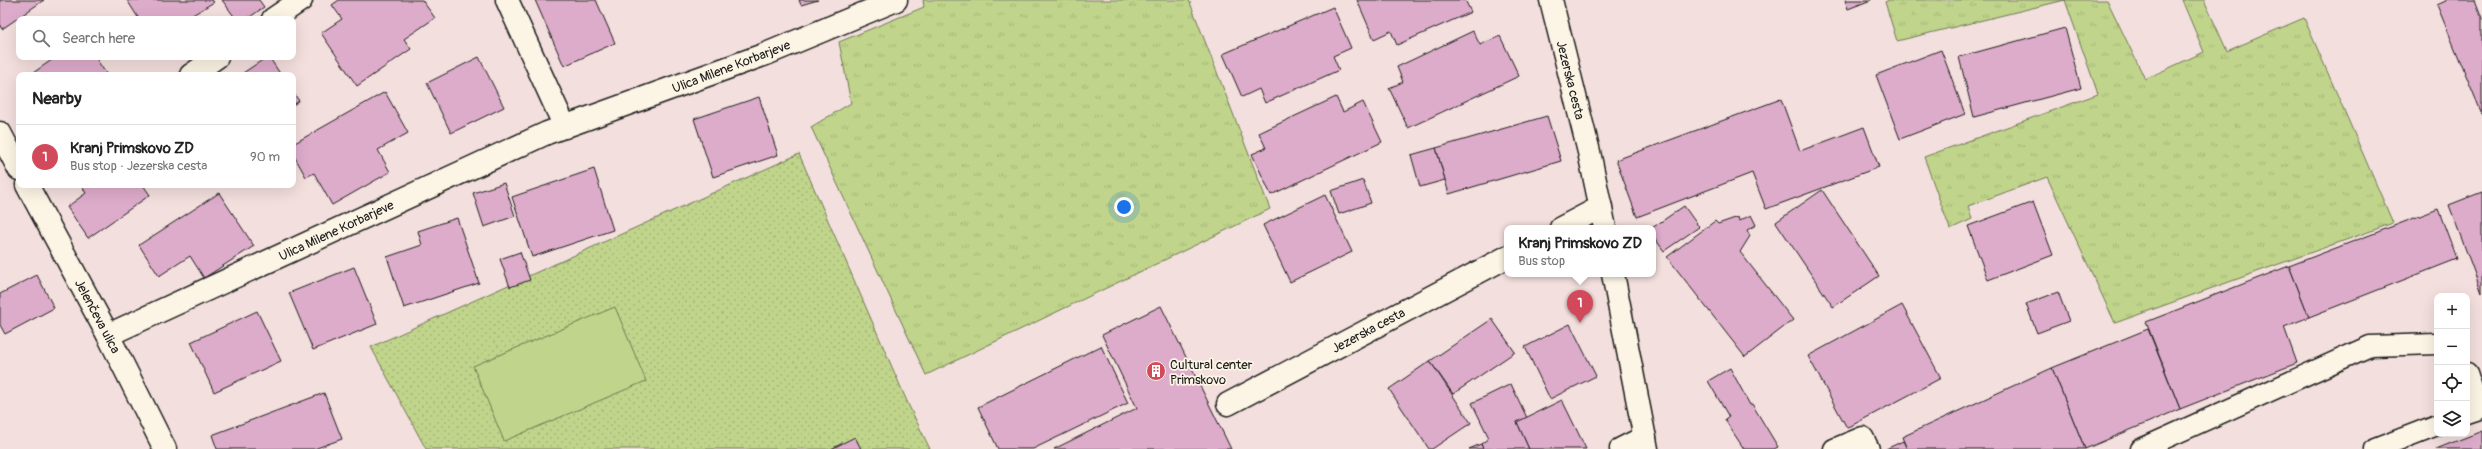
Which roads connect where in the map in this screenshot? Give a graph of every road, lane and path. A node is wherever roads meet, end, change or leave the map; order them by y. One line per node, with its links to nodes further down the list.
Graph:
1 (301, 0): 5 (street)
2 (507, 0): 8 (street)
3 (896, 0): 8 (street, Ulica Milene Korbarjeve)
4 (1551, 0): 12 (street, Jezerska cesta)
5 (277, 16)
6 (213, 60): 7 (street)
7 (195, 72)
8 (565, 127): 17 (street, Ulica Milene Korbarjeve)
9 (0, 134): 10 (street, Jelenčeva ulica)
10 (16, 163)
11 (30, 188): 17 (street, Jelenčeva ulica)
12 (1601, 207): 13 (street); 14 (street, Jezerska cesta)
13 (1567, 225)
14 (1604, 225)
15 (1504, 259): 20 (street, Jezerska cesta)
16 (1614, 277): 23 (street)
17 (108, 335): 24 (street, Jelenčeva ulica)
18 (2434, 344): 28 (lane)
19 (2470, 382): 21 (lane)
20 (1228, 404)
21 (2470, 413)
22 (2434, 426): 29 (lane)
23 (1646, 443): 25 (street)
24 (165, 449)
25 (1621, 449)
26 (1834, 449): 27 (lane)
27 (1869, 449)
28 (2141, 449)
29 (2375, 449)

